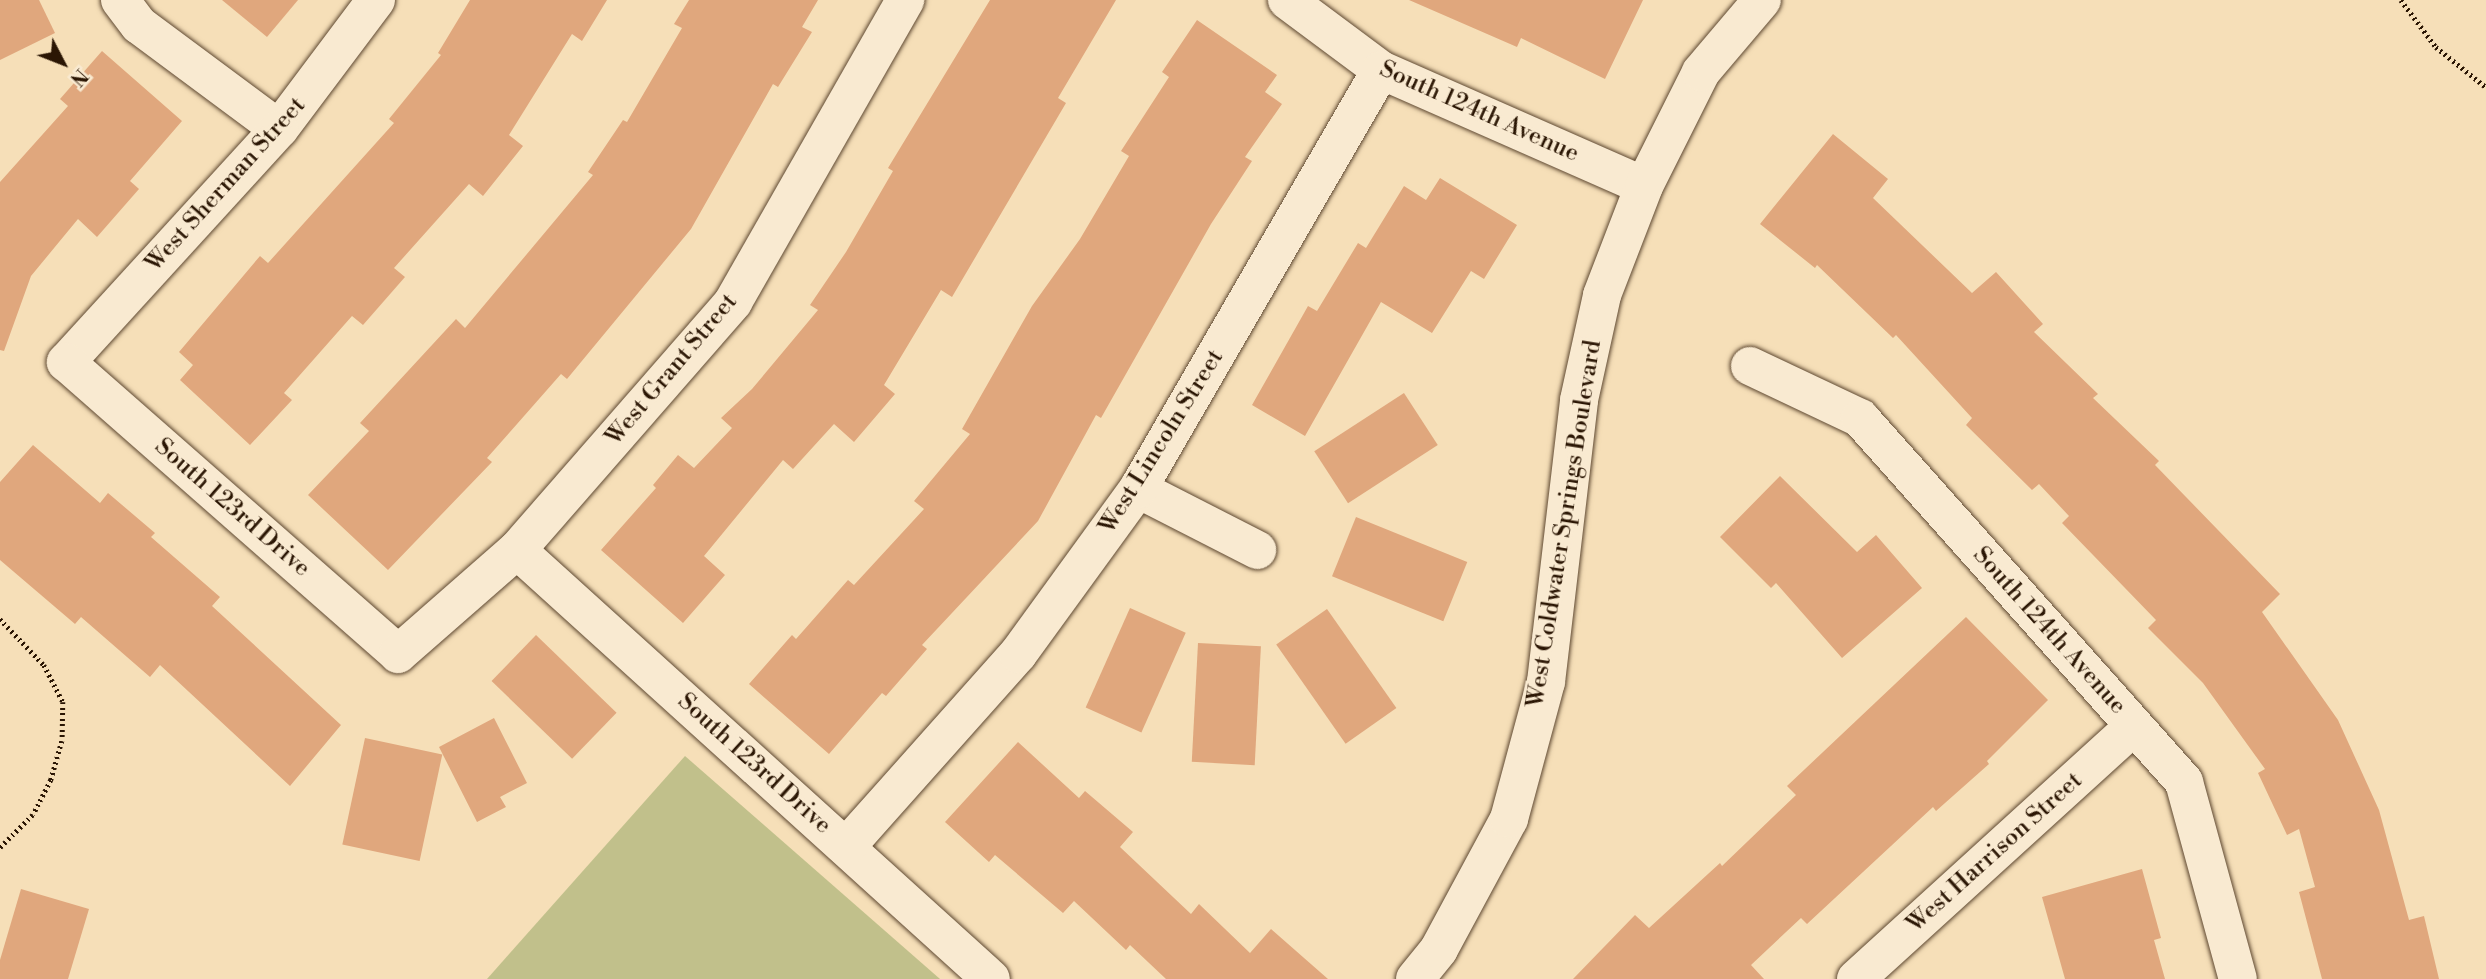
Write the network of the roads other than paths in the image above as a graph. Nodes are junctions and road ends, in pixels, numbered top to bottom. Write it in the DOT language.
graph roads {
  1 [pos="120,0"];
  2 [pos="376,0"];
  3 [pos="905,0"];
  4 [pos="1287,0"];
  5 [pos="1762,0"];
  6 [pos="1381,71"];
  7 [pos="279,129"];
  8 [pos="1644,186"];
  9 [pos="66,362"];
  10 [pos="1750,366"];
  11 [pos="1138,489"];
  12 [pos="517,550"];
  13 [pos="1257,550"];
  14 [pos="398,654"];
  15 [pos="2134,726"];
  16 [pos="846,847"];
  17 [pos="990,979"];
  18 [pos="1415,979"];
  19 [pos="1856,979"];
  20 [pos="2238,979"];
  1 -- 7 [label="street"];
  2 -- 7 [label="street, West Sherman Street"];
  3 -- 12 [label="street, West Grant Street"];
  4 -- 6 [label="street, South 124th Avenue"];
  5 -- 8 [label="street, West Coldwater Springs Boulevard"];
  6 -- 8 [label="street, South 124th Avenue"];
  6 -- 11 [label="street, West Lincoln Street"];
  7 -- 9 [label="street, West Sherman Street"];
  8 -- 18 [label="street, West Coldwater Springs Boulevard"];
  9 -- 14 [label="street, South 123rd Drive"];
  10 -- 15 [label="street, South 124th Avenue"];
  11 -- 13 [label="street"];
  11 -- 16 [label="street, West Lincoln Street"];
  12 -- 14 [label="street, West Grant Street"];
  12 -- 16 [label="street, South 123rd Drive"];
  15 -- 19 [label="street, West Harrison Street"];
  15 -- 20 [label="street, South 124th Avenue"];
  16 -- 17 [label="street, South 123rd Drive"];
}
